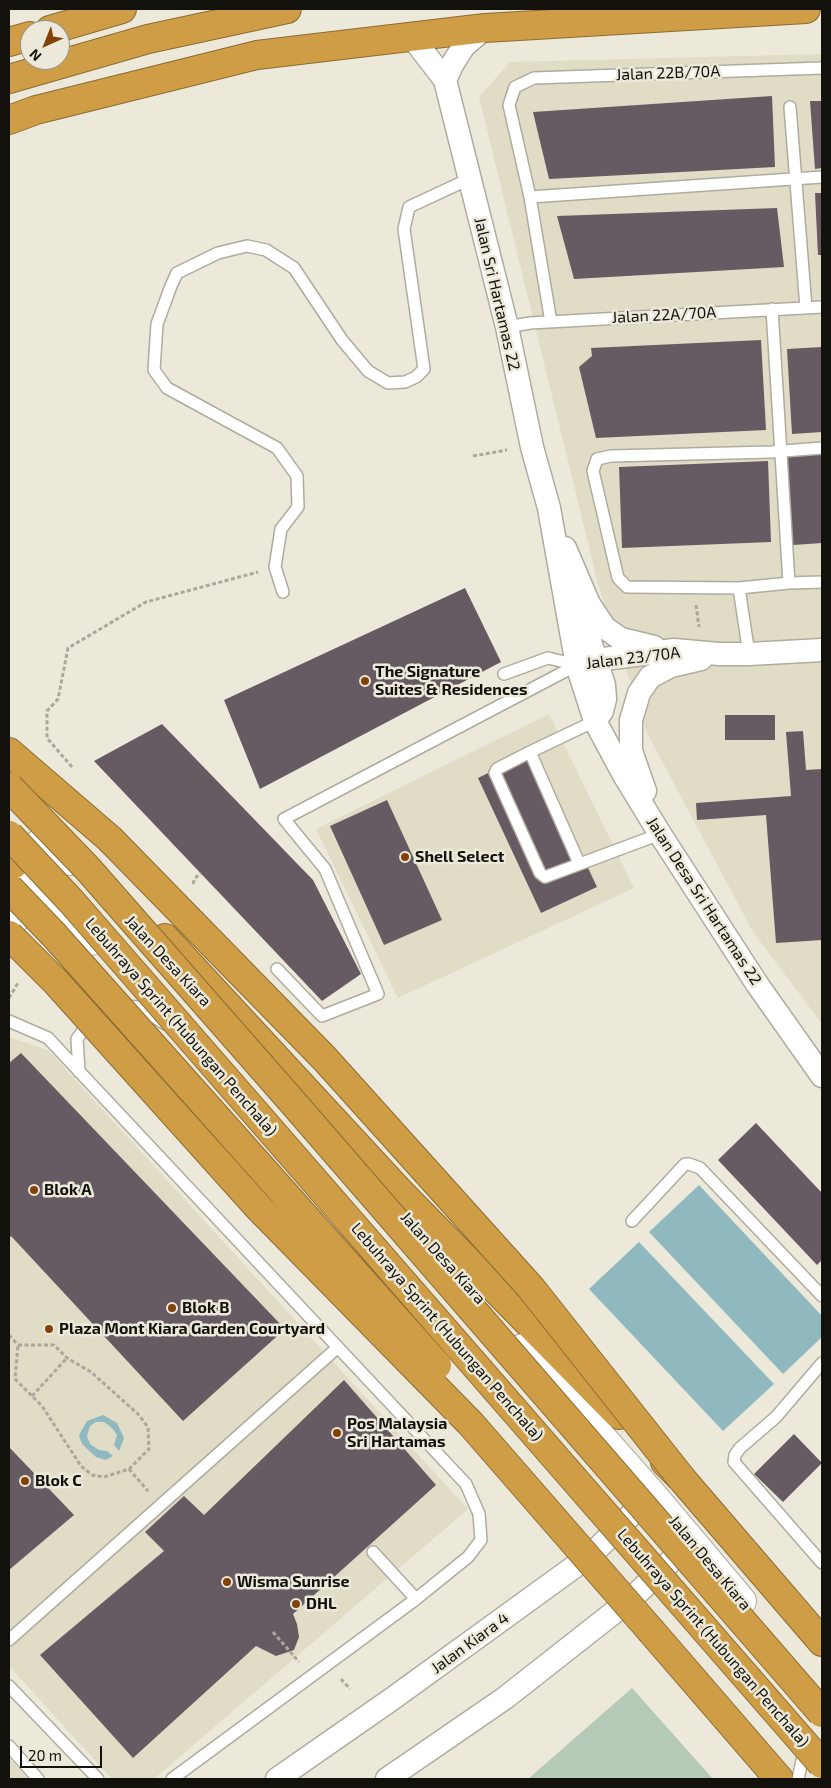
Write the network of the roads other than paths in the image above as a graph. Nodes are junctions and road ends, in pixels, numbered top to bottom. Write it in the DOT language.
graph roads {
  1 [pos="122,9"];
  2 [pos="287,9"];
  3 [pos="806,9"];
  4 [pos="70,24"];
  5 [pos="485,28"];
  6 [pos="412,37"];
  7 [pos="822,68"];
  8 [pos="9,79"];
  9 [pos="445,80"];
  10 [pos="790,107"];
  11 [pos="9,120"];
  12 [pos="822,177"];
  13 [pos="796,178"];
  14 [pos="469,179"];
  15 [pos="530,197"];
  16 [pos="822,307"];
  17 [pos="806,308"];
  18 [pos="772,309"];
  19 [pos="551,322"];
  20 [pos="506,327"];
  21 [pos="822,448"];
  22 [pos="780,451"];
  23 [pos="548,508"];
  24 [pos="822,582"];
  25 [pos="789,583"];
  26 [pos="739,588"];
  27 [pos="283,592"];
  28 [pos="674,650"];
  29 [pos="822,650"];
  30 [pos="718,654"];
  31 [pos="749,654"];
  32 [pos="587,662"];
  33 [pos="504,674"];
  34 [pos="595,721"];
  35 [pos="9,752"];
  36 [pos="530,752"];
  37 [pos="9,776"];
  38 [pos="9,787"];
  39 [pos="9,802"];
  40 [pos="660,834"];
  41 [pos="9,835"];
  42 [pos="46,838"];
  43 [pos="579,863"];
  44 [pos="74,866"];
  45 [pos="10,869"];
  46 [pos="43,893"];
  47 [pos="9,924"];
  48 [pos="9,935"];
  49 [pos="277,969"];
  50 [pos="9,1021"];
  51 [pos="191,1042"];
  52 [pos="79,1072"];
  53 [pos="822,1076"];
  54 [pos="632,1221"];
  55 [pos="822,1296"];
  56 [pos="337,1348"];
  57 [pos="822,1363"];
  58 [pos="472,1424"];
  59 [pos="682,1479"];
  60 [pos="652,1494"];
  61 [pos="627,1519"];
  62 [pos="692,1541"];
  63 [pos="373,1552"];
  64 [pos="822,1563"];
  65 [pos="666,1566"];
  66 [pos="416,1599"];
  67 [pos="9,1640"];
  68 [pos="822,1642"];
  69 [pos="9,1686"];
  70 [pos="822,1695"];
  71 [pos="818,1733"];
  72 [pos="9,1746"];
  73 [pos="822,1764"];
  74 [pos="38,1779"];
  75 [pos="98,1779"];
  76 [pos="172,1779"];
  77 [pos="277,1779"];
  78 [pos="386,1779"];
  79 [pos="779,1779"];
  80 [pos="798,1779"];
  1 -- 4 [label="highway"];
  2 -- 8 [label="highway"];
  3 -- 5 [label="highway"];
  5 -- 6 [label="highway"];
  5 -- 9 [label="street"];
  6 -- 9 [label="street, Jalan Sri Hartamas 22"];
  6 -- 11 [label="highway"];
  7 -- 15 [label="lane, Jalan 22B/70A"];
  9 -- 14 [label="street, Jalan Sri Hartamas 22"];
  10 -- 13 [label="lane"];
  12 -- 13 [label="lane"];
  13 -- 15 [label="lane"];
  13 -- 17 [label="lane"];
  14 -- 20 [label="street, Jalan Sri Hartamas 22"];
  14 -- 27 [label="lane"];
  15 -- 19 [label="lane"];
  16 -- 17 [label="lane, Jalan 22A/70A"];
  17 -- 18 [label="lane, Jalan 22A/70A"];
  18 -- 19 [label="lane, Jalan 22A/70A"];
  18 -- 22 [label="lane"];
  19 -- 20 [label="lane, Jalan 22A/70A"];
  20 -- 23 [label="street, Jalan Sri Hartamas 22"];
  21 -- 22 [label="lane"];
  22 -- 25 [label="lane"];
  22 -- 26 [label="lane"];
  23 -- 28 [label="street, Jalan Sri Hartamas 22"];
  23 -- 32 [label="street, Jalan Sri Hartamas 22"];
  24 -- 25 [label="lane"];
  25 -- 26 [label="lane"];
  26 -- 31 [label="lane"];
  28 -- 30 [label="street, Jalan 23/70A"];
  28 -- 32 [label="street, Jalan 23/70A"];
  29 -- 31 [label="street, Jalan 23/70A"];
  30 -- 31 [label="street, Jalan 23/70A"];
  30 -- 40 [label="street, Jalan 23/70A"];
  32 -- 33 [label="lane"];
  32 -- 34 [label="street, Jalan Desa Sri Hartamas 22"];
  32 -- 49 [label="lane"];
  34 -- 36 [label="lane"];
  34 -- 40 [label="street, Jalan Desa Sri Hartamas 22"];
  35 -- 59 [label="highway, bridge"];
  36 -- 43 [label="lane"];
  36 -- 43 [label="lane"];
  37 -- 59 [label="highway, bridge"];
  38 -- 71 [label="highway, bridge"];
  39 -- 42 [label="highway"];
  40 -- 43 [label="lane"];
  40 -- 53 [label="street, Jalan Desa Sri Hartamas 22"];
  41 -- 73 [label="highway, Lebuhraya Sprint (Hubungan Penchala), bridge"];
  42 -- 44 [label="main road, Jalan Desa Kiara"];
  42 -- 45 [label="main road"];
  44 -- 46 [label="main road"];
  44 -- 60 [label="main road, Jalan Desa Kiara"];
  45 -- 46 [label="main road"];
  45 -- 58 [label="highway, bridge"];
  46 -- 47 [label="main road"];
  46 -- 51 [label="main road"];
  48 -- 58 [label="highway, bridge"];
  50 -- 52 [label="lane"];
  51 -- 52 [label="lane"];
  51 -- 61 [label="main road"];
  52 -- 56 [label="lane"];
  54 -- 55 [label="lane"];
  56 -- 66 [label="lane"];
  56 -- 67 [label="lane"];
  57 -- 64 [label="lane"];
  58 -- 79 [label="highway, bridge"];
  59 -- 68 [label="highway"];
  60 -- 61 [label="street, Jalan Kiara 4"];
  60 -- 62 [label="main road, Jalan Desa Kiara"];
  61 -- 65 [label="main road"];
  61 -- 77 [label="street, Jalan Kiara 4"];
  62 -- 65 [label="street"];
  62 -- 70 [label="main road, Jalan Desa Kiara"];
  63 -- 66 [label="lane"];
  65 -- 71 [label="main road"];
  65 -- 78 [label="street"];
  66 -- 76 [label="lane"];
  69 -- 75 [label="lane"];
  71 -- 80 [label="lane"];
  72 -- 74 [label="lane"];
}
